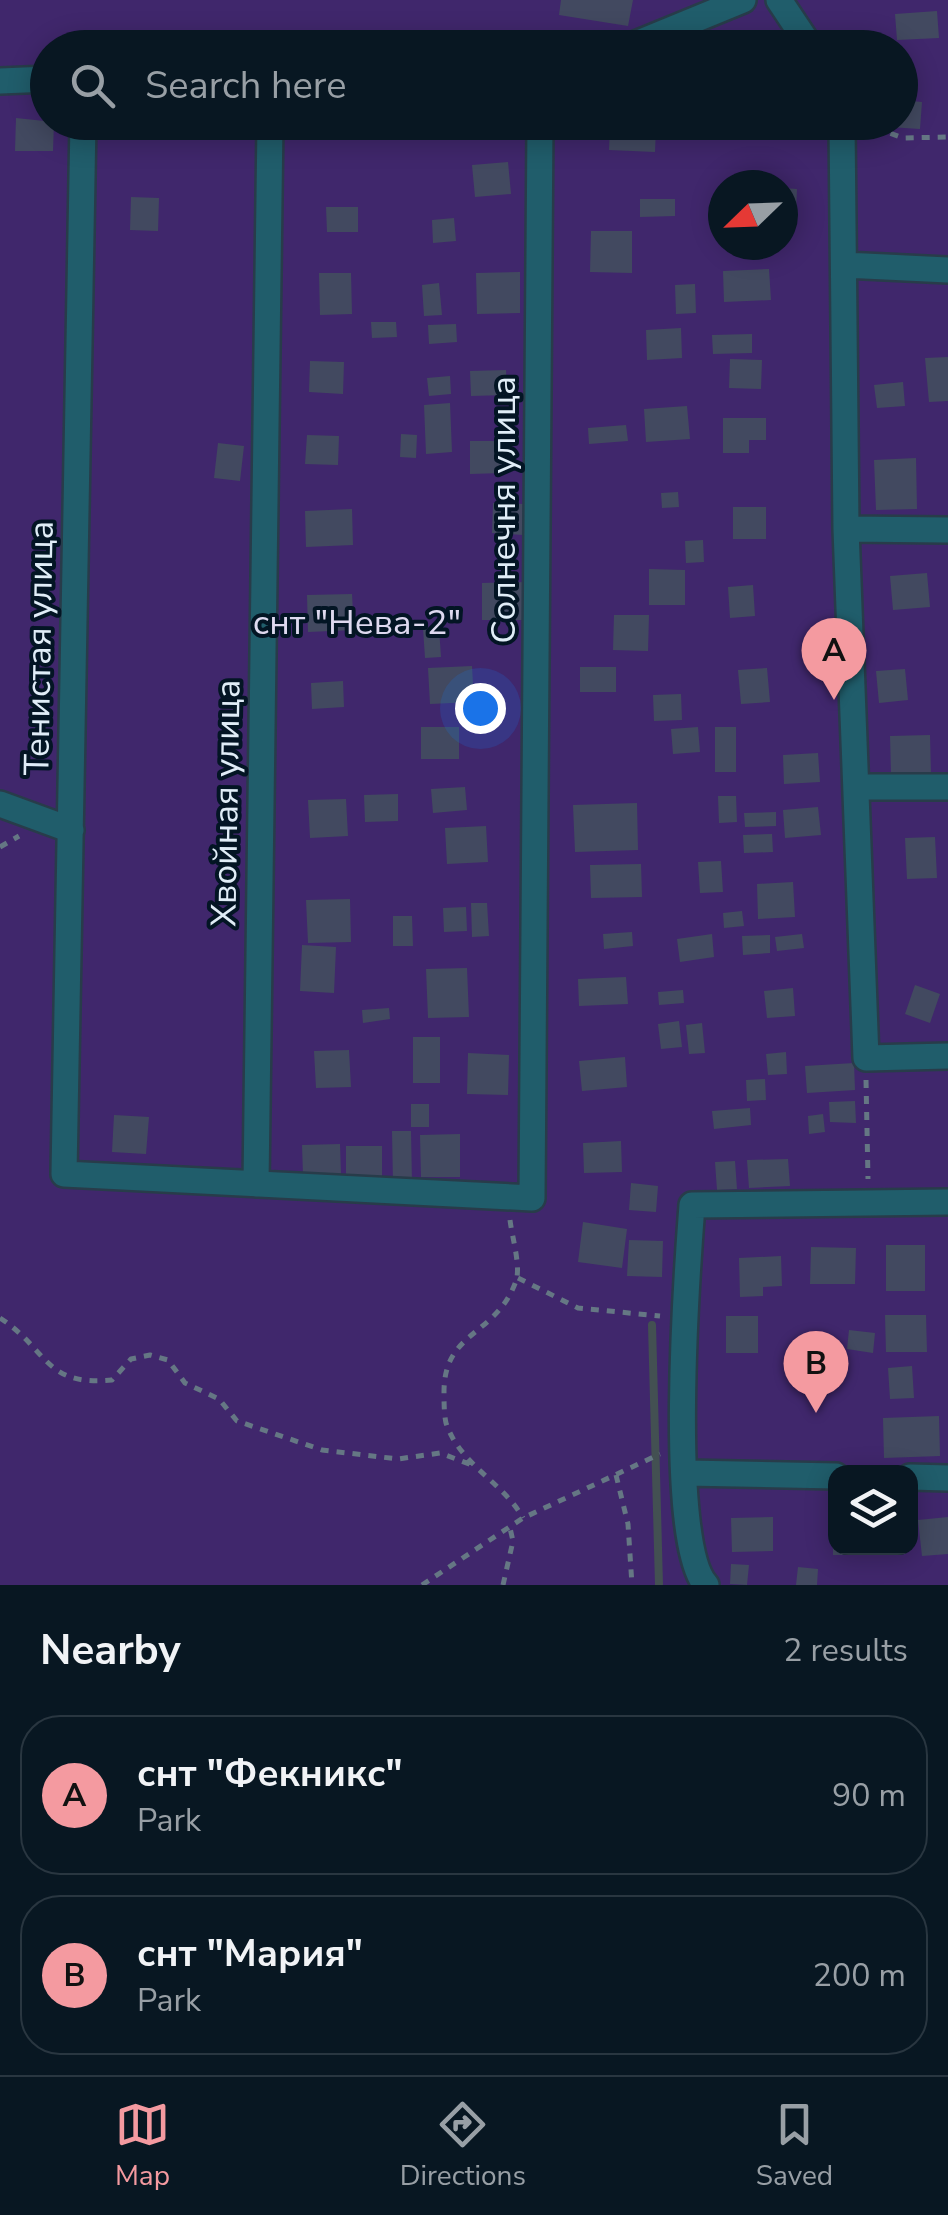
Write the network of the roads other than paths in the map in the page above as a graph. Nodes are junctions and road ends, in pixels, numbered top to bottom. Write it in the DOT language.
graph roads {
  1 [pos="742,0"];
  2 [pos="780,0"];
  3 [pos="670,30"];
  4 [pos="800,30"];
  5 [pos="30,80"];
  6 [pos="0,81"];
  7 [pos="84,140"];
  8 [pos="270,140"];
  9 [pos="540,140"];
  10 [pos="842,140"];
  11 [pos="844,264"];
  12 [pos="948,270"];
  13 [pos="846,529"];
  14 [pos="948,530"];
  15 [pos="856,787"];
  16 [pos="948,788"];
  17 [pos="0,804"];
  18 [pos="70,830"];
  19 [pos="948,1056"];
  20 [pos="256,1184"];
  21 [pos="948,1202"];
  22 [pos="686,1473"];
  23 [pos="828,1476"];
  24 [pos="918,1477"];
  25 [pos="948,1478"];
  26 [pos="706,1585"];
  1 -- 3 [label="street"];
  2 -- 4 [label="street"];
  5 -- 6 [label="street"];
  7 -- 18 [label="street, Тенистая улица"];
  8 -- 20 [label="street, Хвойная улица"];
  9 -- 20 [label="street, Солнечня улица"];
  10 -- 11 [label="street"];
  11 -- 12 [label="street"];
  11 -- 13 [label="street"];
  13 -- 14 [label="street"];
  13 -- 15 [label="street"];
  15 -- 16 [label="street"];
  15 -- 19 [label="street"];
  17 -- 18 [label="street"];
  18 -- 20 [label="street, Тенистая улица"];
  21 -- 22 [label="street"];
  22 -- 23 [label="street"];
  22 -- 26 [label="street"];
  24 -- 25 [label="street"];
}
